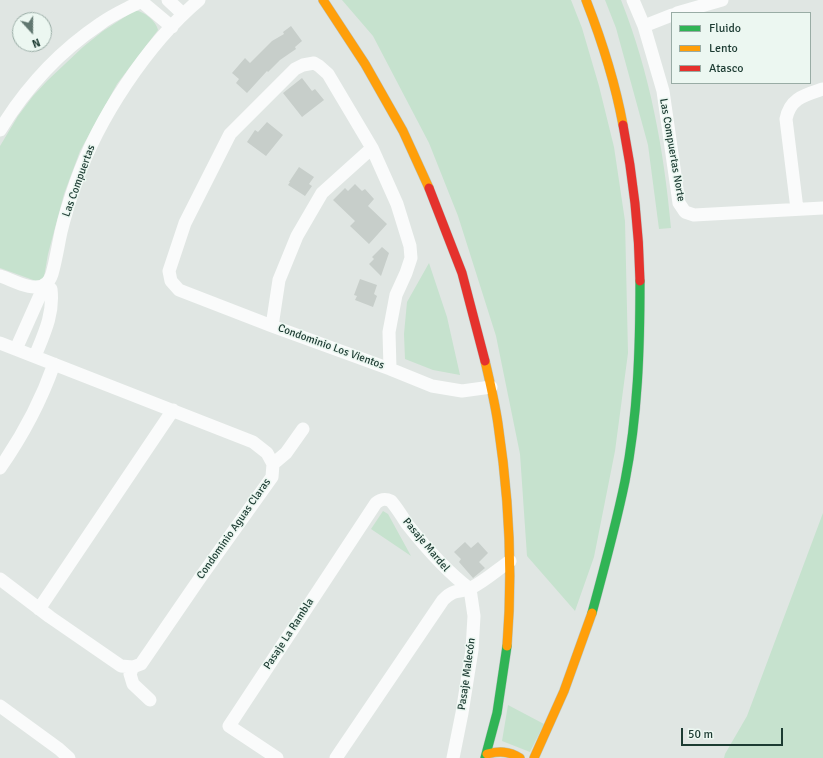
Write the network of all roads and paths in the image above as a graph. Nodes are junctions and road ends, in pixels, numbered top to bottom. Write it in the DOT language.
graph roads {
  1 [pos="142,0"];
  2 [pos="168,0"];
  3 [pos="198,0"];
  4 [pos="323,0"];
  5 [pos="586,0"];
  6 [pos="633,0"];
  7 [pos="722,0"];
  8 [pos="680,12"];
  9 [pos="183,14"];
  10 [pos="671,15"];
  11 [pos="644,26"];
  12 [pos="172,27"];
  13 [pos="823,89"];
  14 [pos="0,130"];
  15 [pos="372,148"];
  16 [pos="823,208"];
  17 [pos="797,209"];
  18 [pos="0,276"];
  19 [pos="45,284"];
  20 [pos="272,326"];
  21 [pos="0,343"];
  22 [pos="16,348"];
  23 [pos="35,356"];
  24 [pos="54,364"];
  25 [pos="390,369"];
  26 [pos="491,387"];
  27 [pos="173,410"];
  28 [pos="303,429"];
  29 [pos="274,464"];
  30 [pos="0,468"];
  31 [pos="385,499"];
  32 [pos="510,561"];
  33 [pos="0,579"];
  34 [pos="470,589"];
  35 [pos="39,609"];
  36 [pos="133,667"];
  37 [pos="150,700"];
  38 [pos="0,706"];
  39 [pos="486,756"];
  40 [pos="69,758"];
  41 [pos="277,758"];
  42 [pos="336,758"];
  43 [pos="454,758"];
  44 [pos="520,758"];
  45 [pos="534,758"];
  1 -- 12 [label="street"];
  1 -- 14 [label="street"];
  2 -- 9 [label="street"];
  3 -- 9 [label="street, Las Compuertas"];
  4 -- 26 [label="street"];
  5 -- 45 [label="street"];
  6 -- 11 [label="street, Las Compuertas Norte"];
  7 -- 8 [label="street"];
  9 -- 12 [label="street, Las Compuertas"];
  10 -- 11 [label="street"];
  11 -- 17 [label="street, Las Compuertas Norte"];
  12 -- 19 [label="street, Las Compuertas"];
  13 -- 17 [label="street"];
  15 -- 20 [label="street, Condominio Los Vientos"];
  15 -- 20 [label="street, Condominio Los Vientos"];
  15 -- 25 [label="street, Condominio Los Vientos"];
  16 -- 17 [label="street, Las Compuertas Norte"];
  18 -- 19 [label="street"];
  19 -- 22 [label="street"];
  19 -- 23 [label="street"];
  20 -- 25 [label="street, Condominio Los Vientos"];
  21 -- 22 [label="street, Condominio Aguas Claras"];
  22 -- 23 [label="street, Condominio Aguas Claras"];
  23 -- 24 [label="street, Condominio Aguas Claras"];
  24 -- 27 [label="street, Condominio Aguas Claras"];
  24 -- 30 [label="street"];
  25 -- 26 [label="street, Condominio Los Vientos"];
  26 -- 32 [label="street"];
  27 -- 29 [label="street, Condominio Aguas Claras"];
  27 -- 35 [label="street"];
  28 -- 29 [label="street"];
  29 -- 36 [label="street, Condominio Aguas Claras"];
  31 -- 34 [label="street, Pasaje Mardel"];
  31 -- 41 [label="street, Pasaje La Rambla"];
  32 -- 34 [label="street"];
  32 -- 39 [label="street"];
  33 -- 35 [label="street"];
  34 -- 42 [label="street"];
  34 -- 43 [label="street, Pasaje Malecón"];
  35 -- 36 [label="street"];
  36 -- 37 [label="street"];
  38 -- 40 [label="street"];
  39 -- 44 [label="street"];
}
